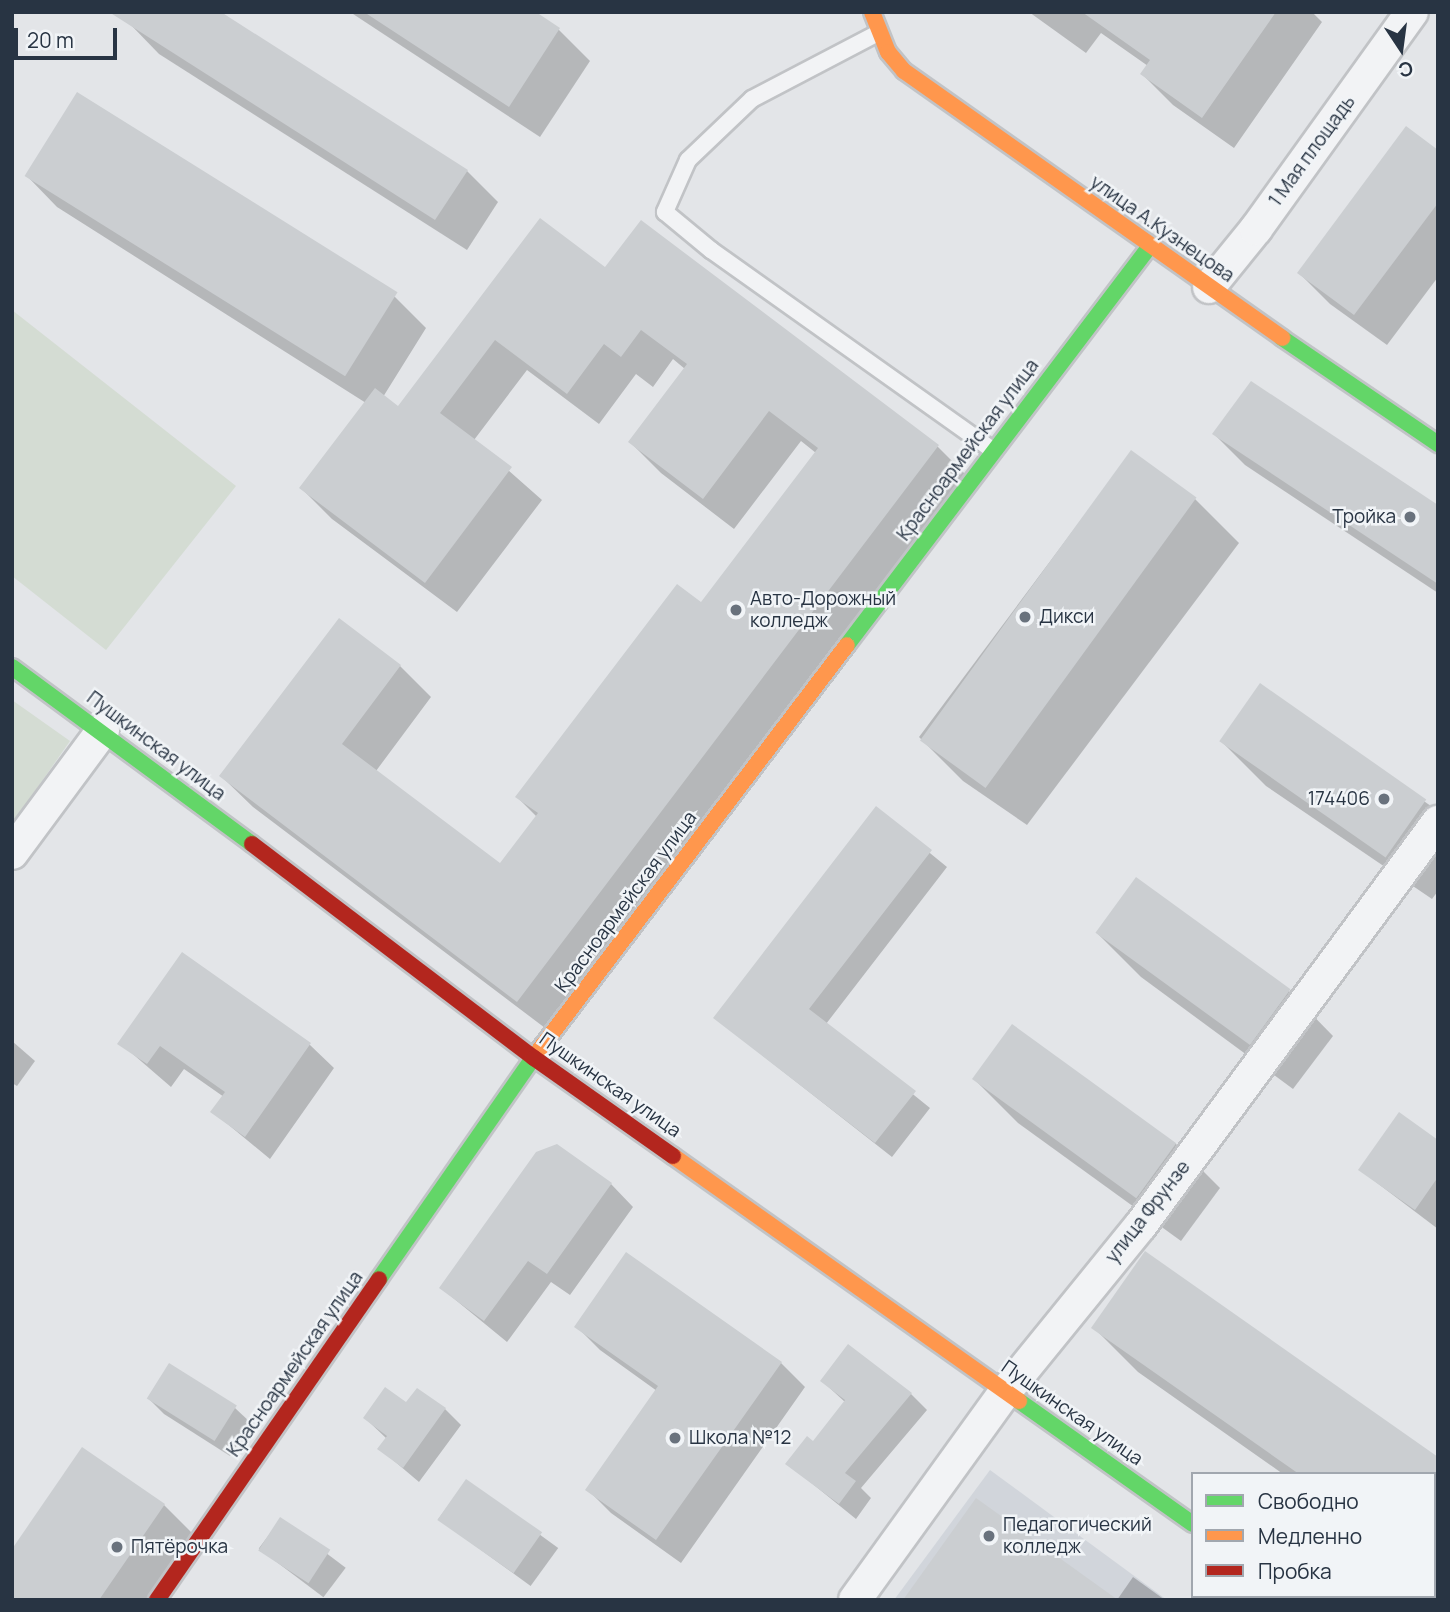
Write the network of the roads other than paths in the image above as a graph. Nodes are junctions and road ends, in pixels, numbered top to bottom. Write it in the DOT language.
graph roads {
  1 [pos="872,12"];
  2 [pos="1412,12"];
  3 [pos="878,33"];
  4 [pos="1150,246"];
  5 [pos="1209,287"];
  6 [pos="1438,444"];
  7 [pos="994,451"];
  8 [pos="12,667"];
  9 [pos="103,730"];
  10 [pos="1438,822"];
  11 [pos="12,853"];
  12 [pos="534,1058"];
  13 [pos="1006,1391"];
  14 [pos="1191,1523"];
  15 [pos="157,1600"];
  16 [pos="855,1600"];
  1 -- 3 [label="main road"];
  2 -- 5 [label="street, 1 Мая площадь"];
  3 -- 4 [label="main road, улица А.Кузнецова"];
  3 -- 7 [label="lane"];
  4 -- 5 [label="main road, улица А.Кузнецова"];
  4 -- 7 [label="main road, Красноармейская улица"];
  5 -- 6 [label="main road, улица А.Кузнецова"];
  7 -- 12 [label="main road, Красноармейская улица"];
  8 -- 9 [label="main road, Пушкинская улица"];
  9 -- 11 [label="street"];
  9 -- 12 [label="main road, Пушкинская улица"];
  10 -- 13 [label="street, улица Фрунзе"];
  12 -- 13 [label="main road, Пушкинская улица"];
  12 -- 15 [label="main road, Красноармейская улица"];
  13 -- 14 [label="main road, Пушкинская улица"];
  13 -- 16 [label="street, улица Фрунзе"];
}
